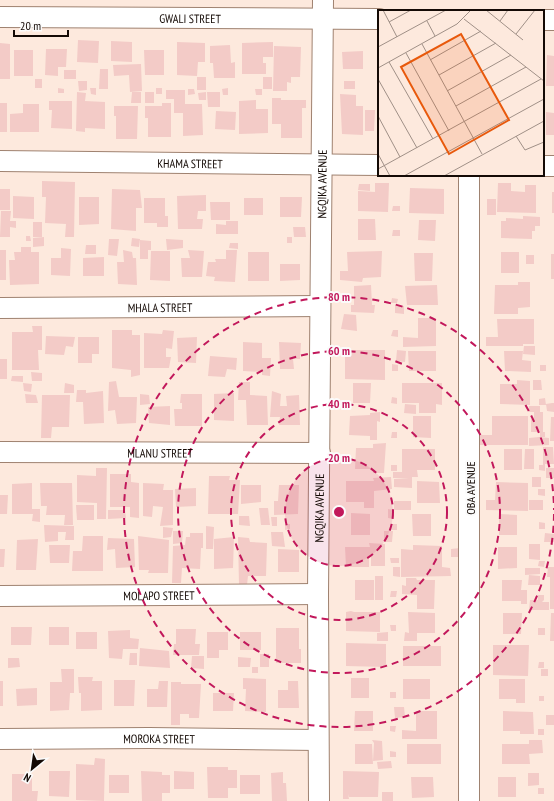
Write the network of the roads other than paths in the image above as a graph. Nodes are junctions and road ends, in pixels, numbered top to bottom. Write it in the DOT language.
graph roads {
  1 [pos="324,9"];
  2 [pos="0,17"];
  3 [pos="378,19"];
  4 [pos="0,161"];
  5 [pos="323,164"];
  6 [pos="378,164"];
  7 [pos="469,176"];
  8 [pos="320,306"];
  9 [pos="0,308"];
  10 [pos="0,452"];
  11 [pos="320,453"];
  12 [pos="318,594"];
  13 [pos="0,596"];
  14 [pos="0,739"];
  15 [pos="318,740"];
  16 [pos="319,801"];
  17 [pos="469,801"];
  1 -- 2 [label="street, GWALI STREET"];
  1 -- 3 [label="street, GWALI STREET"];
  1 -- 5 [label="street, NGQIKA AVENUE"];
  4 -- 5 [label="street, KHAMA STREET"];
  5 -- 6 [label="street, KHAMA STREET"];
  5 -- 8 [label="street, NGQIKA AVENUE"];
  7 -- 17 [label="street, OBA AVENUE"];
  8 -- 9 [label="street, MHALA STREET"];
  8 -- 11 [label="street, NGQIKA AVENUE"];
  10 -- 11 [label="street, MLANU STREET"];
  11 -- 12 [label="street, NGQIKA AVENUE"];
  12 -- 13 [label="street, MOLAPO STREET"];
  12 -- 15 [label="street, NGQIKA AVENUE"];
  14 -- 15 [label="street, MOROKA STREET"];
  15 -- 16 [label="street, NGQIKA AVENUE"];
}
